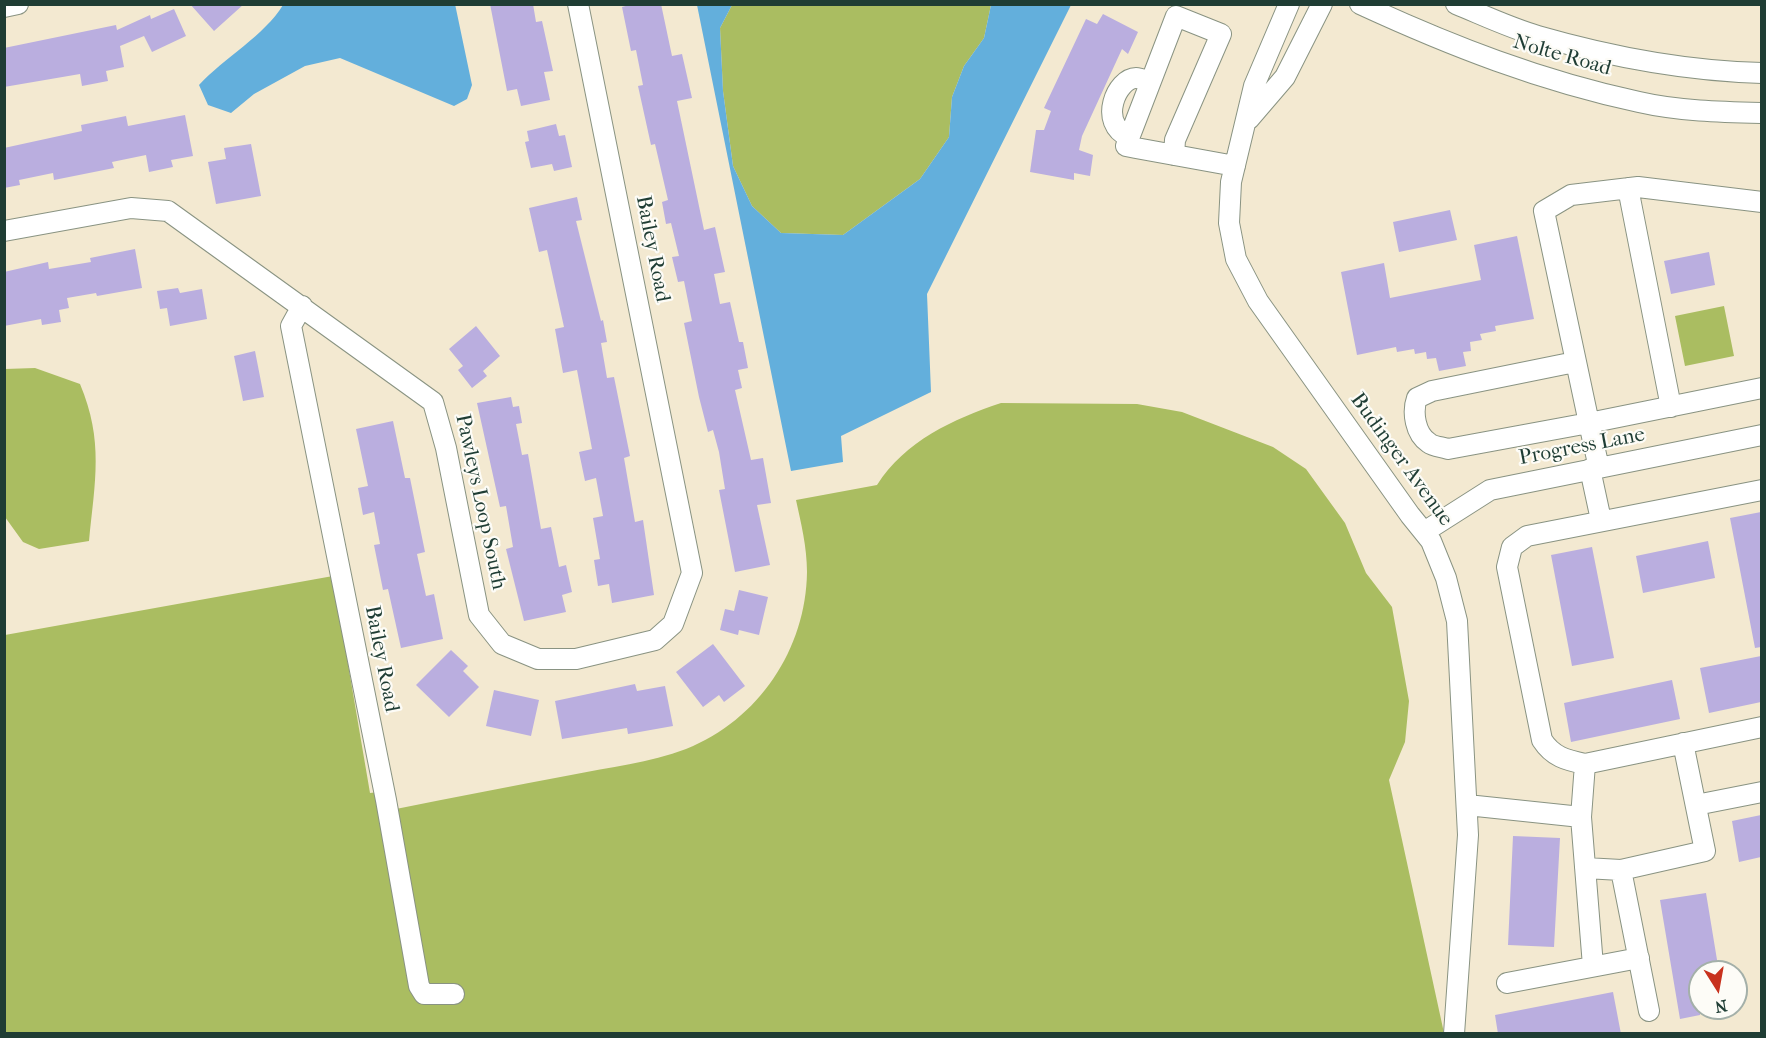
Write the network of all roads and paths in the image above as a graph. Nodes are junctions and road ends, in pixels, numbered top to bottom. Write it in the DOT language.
graph roads {
  1 [pos="18,4"];
  2 [pos="578,4"];
  3 [pos="1289,4"];
  4 [pos="1322,4"];
  5 [pos="1360,4"];
  6 [pos="1456,4"];
  7 [pos="4,7"];
  8 [pos="1761,73"];
  9 [pos="1150,82"];
  10 [pos="1761,113"];
  11 [pos="1247,121"];
  12 [pos="1129,137"];
  13 [pos="1174,155"];
  14 [pos="1235,166"];
  15 [pos="1628,188"];
  16 [pos="1761,202"];
  17 [pos="4,231"];
  18 [pos="302,306"];
  19 [pos="1575,362"];
  20 [pos="1761,388"];
  21 [pos="1671,407"];
  22 [pos="1589,423"];
  23 [pos="1761,435"];
  24 [pos="1595,469"];
  25 [pos="1761,490"];
  26 [pos="1601,520"];
  27 [pos="1424,532"];
  28 [pos="692,573"];
  29 [pos="1761,727"];
  30 [pos="1683,743"];
  31 [pos="1585,764"];
  32 [pos="1761,792"];
  33 [pos="1467,805"];
  34 [pos="1696,805"];
  35 [pos="1581,817"];
  36 [pos="1585,868"];
  37 [pos="1621,870"];
  38 [pos="1639,958"];
  39 [pos="1593,966"];
  40 [pos="1507,983"];
  41 [pos="454,994"];
  42 [pos="1649,1011"];
  43 [pos="1454,1034"];
  1 -- 7 [label="street"];
  2 -- 28 [label="street, Bailey Road"];
  3 -- 11 [label="street, Budinger Avenue"];
  4 -- 11 [label="street, Budinger Avenue"];
  5 -- 10 [label="street, Nolte Road"];
  6 -- 8 [label="street, Nolte Road"];
  9 -- 12 [label="street"];
  9 -- 12 [label="street"];
  9 -- 13 [label="street"];
  11 -- 14 [label="street, Budinger Avenue"];
  12 -- 13 [label="street"];
  13 -- 14 [label="street"];
  14 -- 27 [label="street, Budinger Avenue"];
  15 -- 16 [label="street"];
  15 -- 19 [label="street"];
  15 -- 21 [label="street"];
  17 -- 18 [label="street, Pawleys Loop South"];
  18 -- 28 [label="street, Pawleys Loop South"];
  18 -- 41 [label="street, Bailey Road"];
  19 -- 22 [label="street"];
  19 -- 22 [label="street"];
  20 -- 21 [label="street"];
  21 -- 22 [label="street"];
  22 -- 24 [label="street"];
  23 -- 24 [label="street, Progress Lane"];
  24 -- 26 [label="street"];
  24 -- 27 [label="street, Progress Lane"];
  25 -- 26 [label="street"];
  26 -- 31 [label="street"];
  27 -- 33 [label="street, Budinger Avenue"];
  29 -- 30 [label="street"];
  30 -- 31 [label="street"];
  30 -- 34 [label="street"];
  31 -- 35 [label="street"];
  32 -- 34 [label="street"];
  33 -- 35 [label="street"];
  33 -- 43 [label="street, Budinger Avenue"];
  34 -- 37 [label="street"];
  35 -- 36 [label="street"];
  36 -- 37 [label="street"];
  36 -- 39 [label="street"];
  37 -- 38 [label="street"];
  38 -- 39 [label="street"];
  38 -- 42 [label="street"];
  39 -- 40 [label="street"];
}
